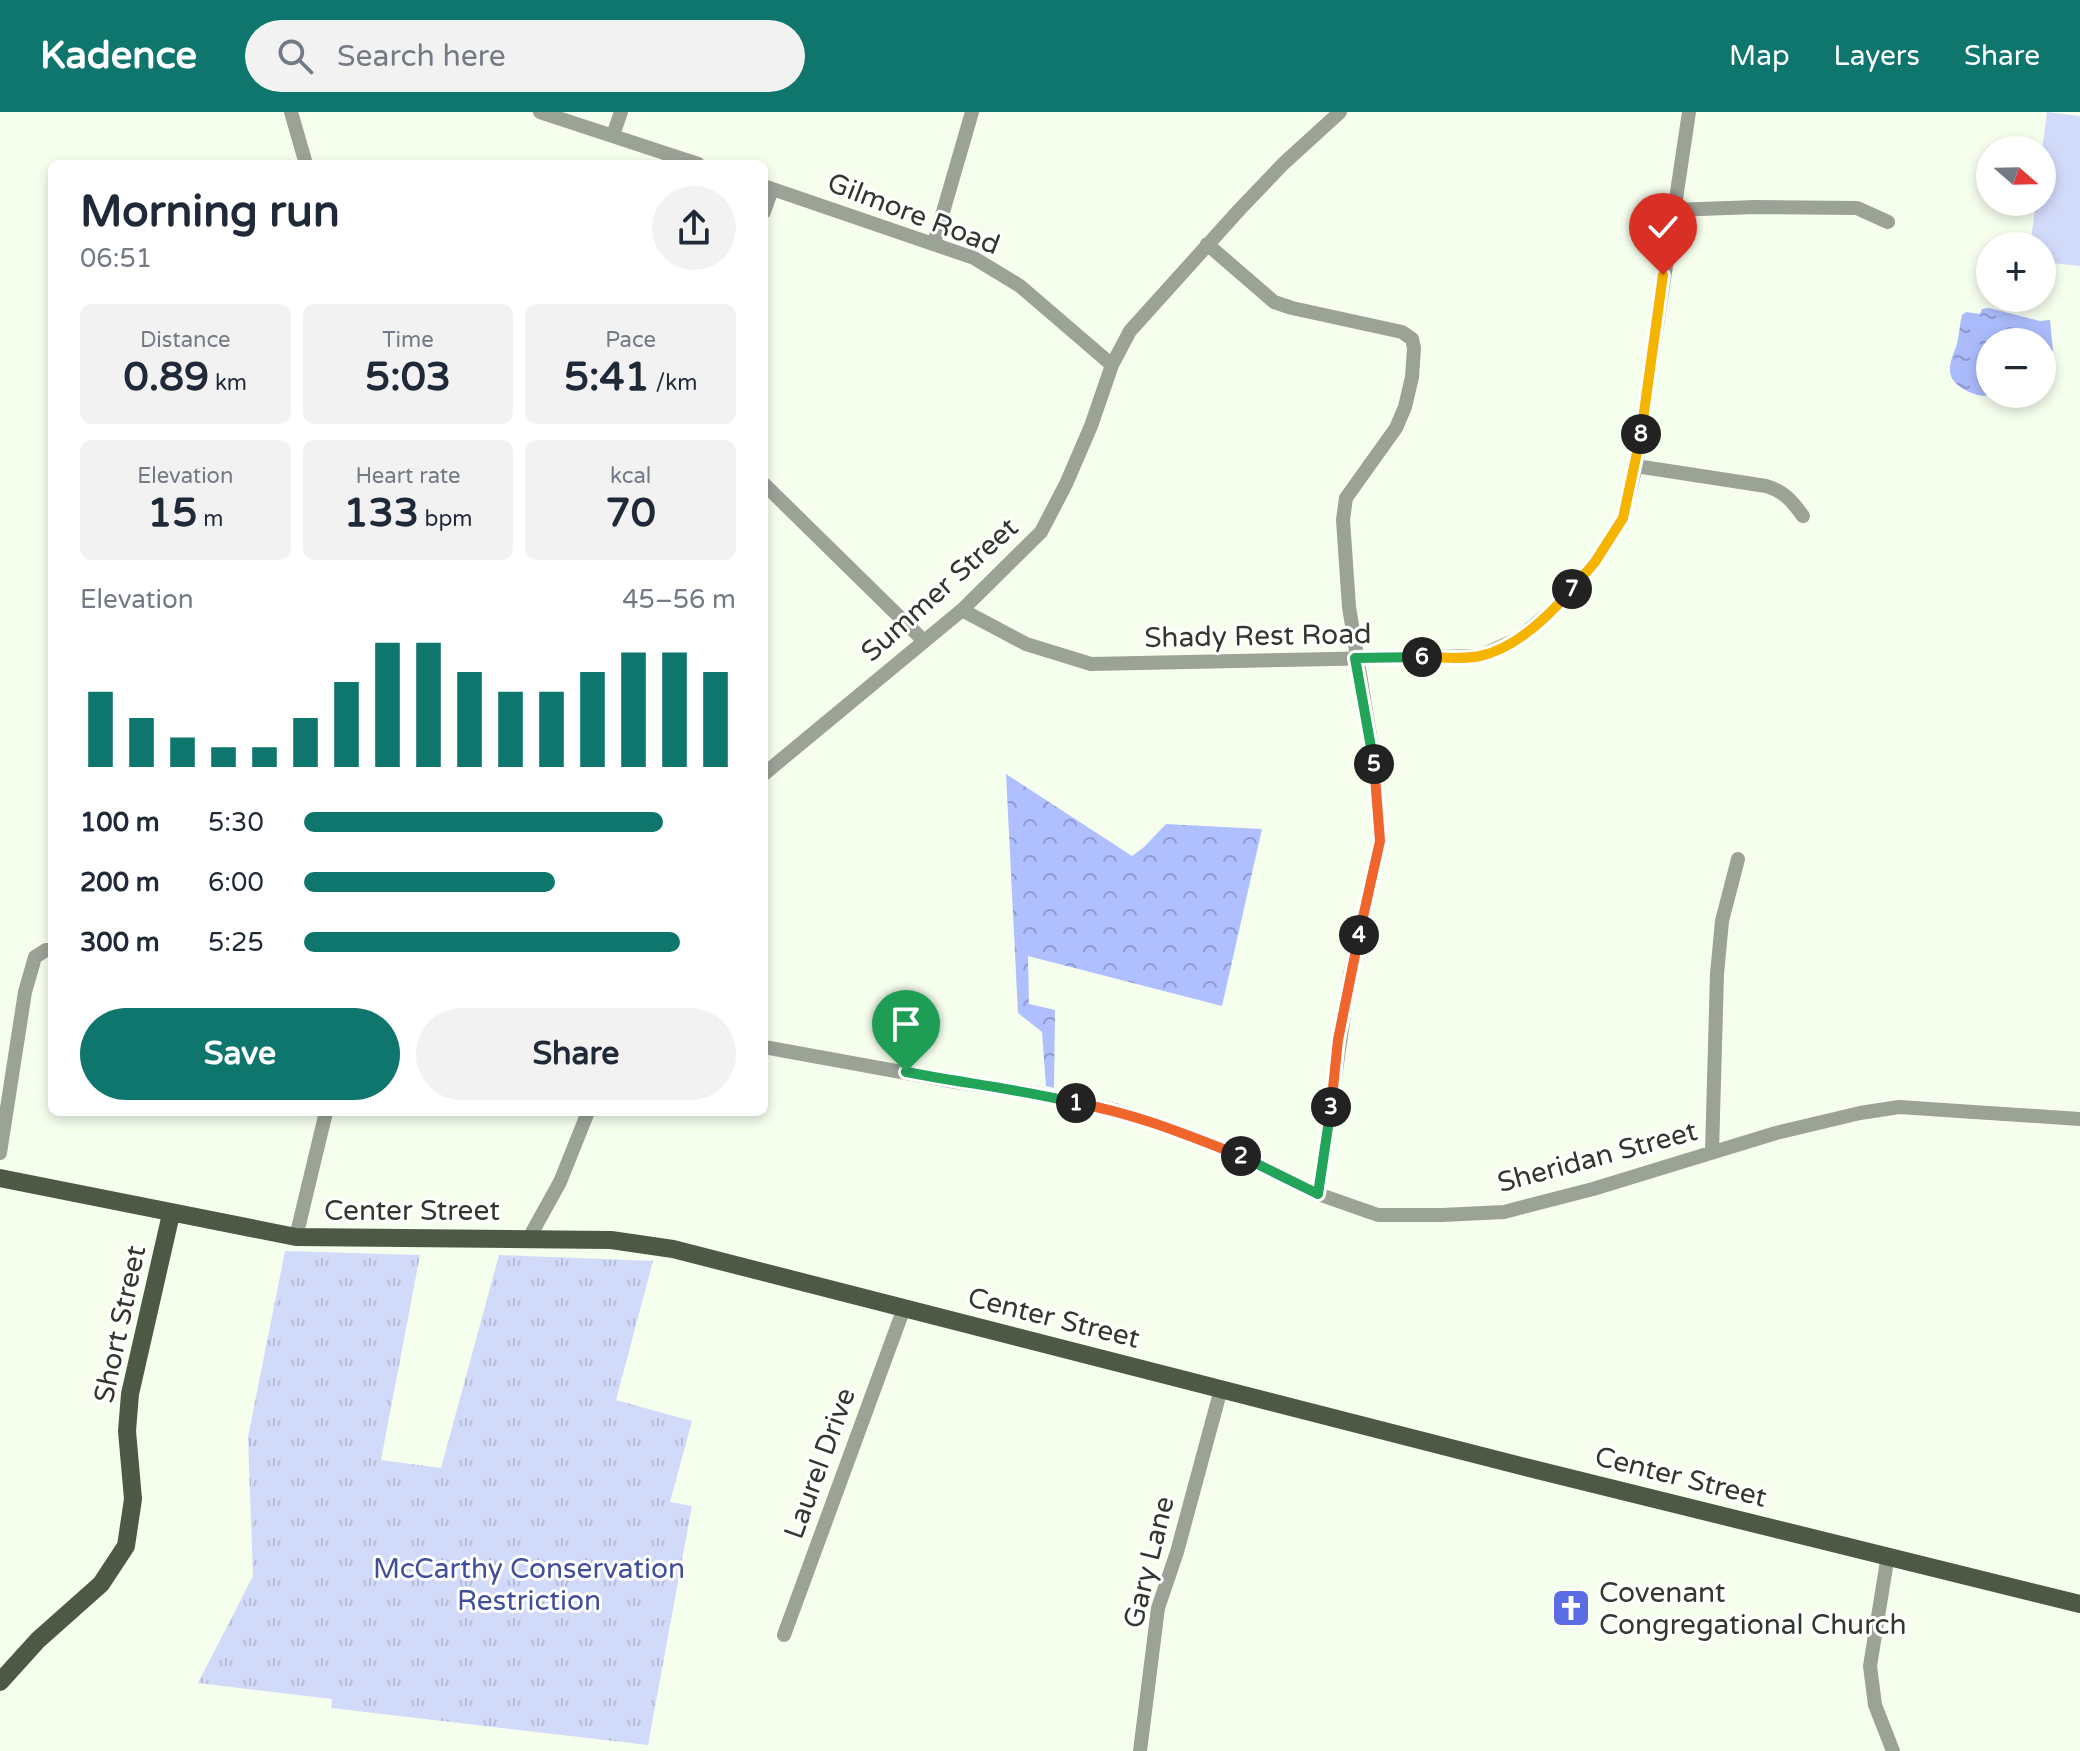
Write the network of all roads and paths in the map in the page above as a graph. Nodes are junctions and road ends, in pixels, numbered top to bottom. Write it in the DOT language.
graph roads {
  1 [pos="291,112"];
  2 [pos="540,112"];
  3 [pos="621,112"];
  4 [pos="972,112"];
  5 [pos="1339,112"];
  6 [pos="1689,112"];
  7 [pos="613,135"];
  8 [pos="305,160"];
  9 [pos="686,160"];
  10 [pos="768,188"];
  11 [pos="1672,210"];
  12 [pos="1888,222"];
  13 [pos="934,243"];
  14 [pos="1207,244"];
  15 [pos="1112,365"];
  16 [pos="1636,466"];
  17 [pos="768,488"];
  18 [pos="1803,516"];
  19 [pos="962,610"];
  20 [pos="924,641"];
  21 [pos="1355,658"];
  22 [pos="768,771"];
  23 [pos="1738,859"];
  24 [pos="48,950"];
  25 [pos="768,1048"];
  26 [pos="325,1116"];
  27 [pos="586,1116"];
  28 [pos="2080,1119"];
  29 [pos="1712,1152"];
  30 [pos="0,1153"];
  31 [pos="0,1178"];
  32 [pos="1318,1194"];
  33 [pos="171,1214"];
  34 [pos="296,1237"];
  35 [pos="529,1238"];
  36 [pos="904,1308"];
  37 [pos="1221,1389"];
  38 [pos="1888,1555"];
  39 [pos="2080,1604"];
  40 [pos="784,1635"];
  41 [pos="0,1682"];
  42 [pos="1140,1751"];
  43 [pos="1893,1751"];
  1 -- 8 [label="street"];
  2 -- 7 [label="street"];
  3 -- 7 [label="street"];
  4 -- 13 [label="street"];
  5 -- 14 [label="street, Summer Street"];
  6 -- 11 [label="street, Shady Rest Road"];
  7 -- 9 [label="street"];
  10 -- 13 [label="street, Gilmore Road"];
  11 -- 12 [label="street"];
  11 -- 16 [label="street, Shady Rest Road"];
  13 -- 15 [label="street, Gilmore Road"];
  14 -- 15 [label="street, Summer Street"];
  14 -- 21 [label="street"];
  15 -- 19 [label="street, Summer Street"];
  16 -- 18 [label="street"];
  16 -- 21 [label="street, Shady Rest Road"];
  17 -- 20 [label="street"];
  19 -- 20 [label="street, Summer Street"];
  19 -- 21 [label="street, Shady Rest Road"];
  20 -- 22 [label="street, Summer Street"];
  21 -- 32 [label="street"];
  23 -- 29 [label="street"];
  24 -- 30 [label="street"];
  25 -- 32 [label="street, Sheridan Street"];
  26 -- 34 [label="street"];
  27 -- 35 [label="street"];
  28 -- 29 [label="street, Sheridan Street"];
  29 -- 32 [label="street, Sheridan Street"];
  31 -- 33 [label="main road, Center Street"];
  33 -- 34 [label="main road, Center Street"];
  33 -- 41 [label="main road, Short Street"];
  34 -- 35 [label="main road, Center Street"];
  35 -- 36 [label="main road, Center Street"];
  36 -- 37 [label="main road, Center Street"];
  36 -- 40 [label="street, Laurel Drive"];
  37 -- 38 [label="main road, Center Street"];
  37 -- 42 [label="street, Gary Lane"];
  38 -- 39 [label="main road, Center Street"];
  38 -- 43 [label="street"];
}
